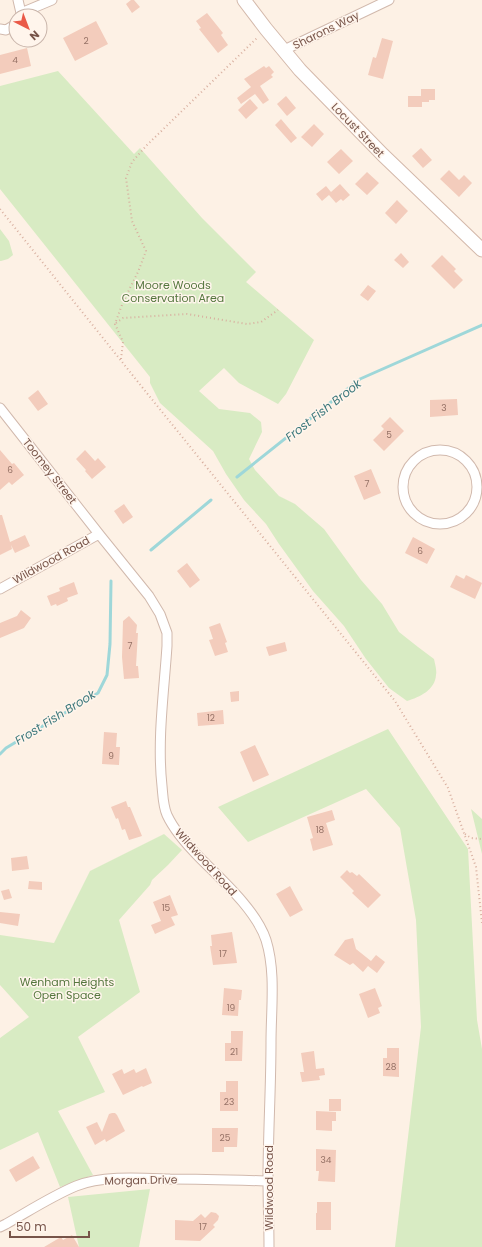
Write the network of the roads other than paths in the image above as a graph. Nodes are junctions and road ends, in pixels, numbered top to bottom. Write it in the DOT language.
graph roads {
  1 [pos="52,0"];
  2 [pos="244,0"];
  3 [pos="390,0"];
  4 [pos="35,8"];
  5 [pos="284,50"];
  6 [pos="482,250"];
  7 [pos="0,408"];
  8 [pos="480,489"];
  9 [pos="99,534"];
  10 [pos="0,589"];
  11 [pos="268,1181"];
  12 [pos="0,1227"];
  13 [pos="269,1247"];
  1 -- 4 [label="street"];
  2 -- 5 [label="main road, Locust Street"];
  3 -- 5 [label="street, Sharons Way"];
  5 -- 6 [label="main road, Locust Street"];
  7 -- 9 [label="street, Toomey Street"];
  8 -- 8 [label="street"];
  9 -- 10 [label="street, Wildwood Road"];
  9 -- 11 [label="street, Wildwood Road"];
  11 -- 12 [label="street, Morgan Drive"];
  11 -- 13 [label="street, Wildwood Road"];
}
